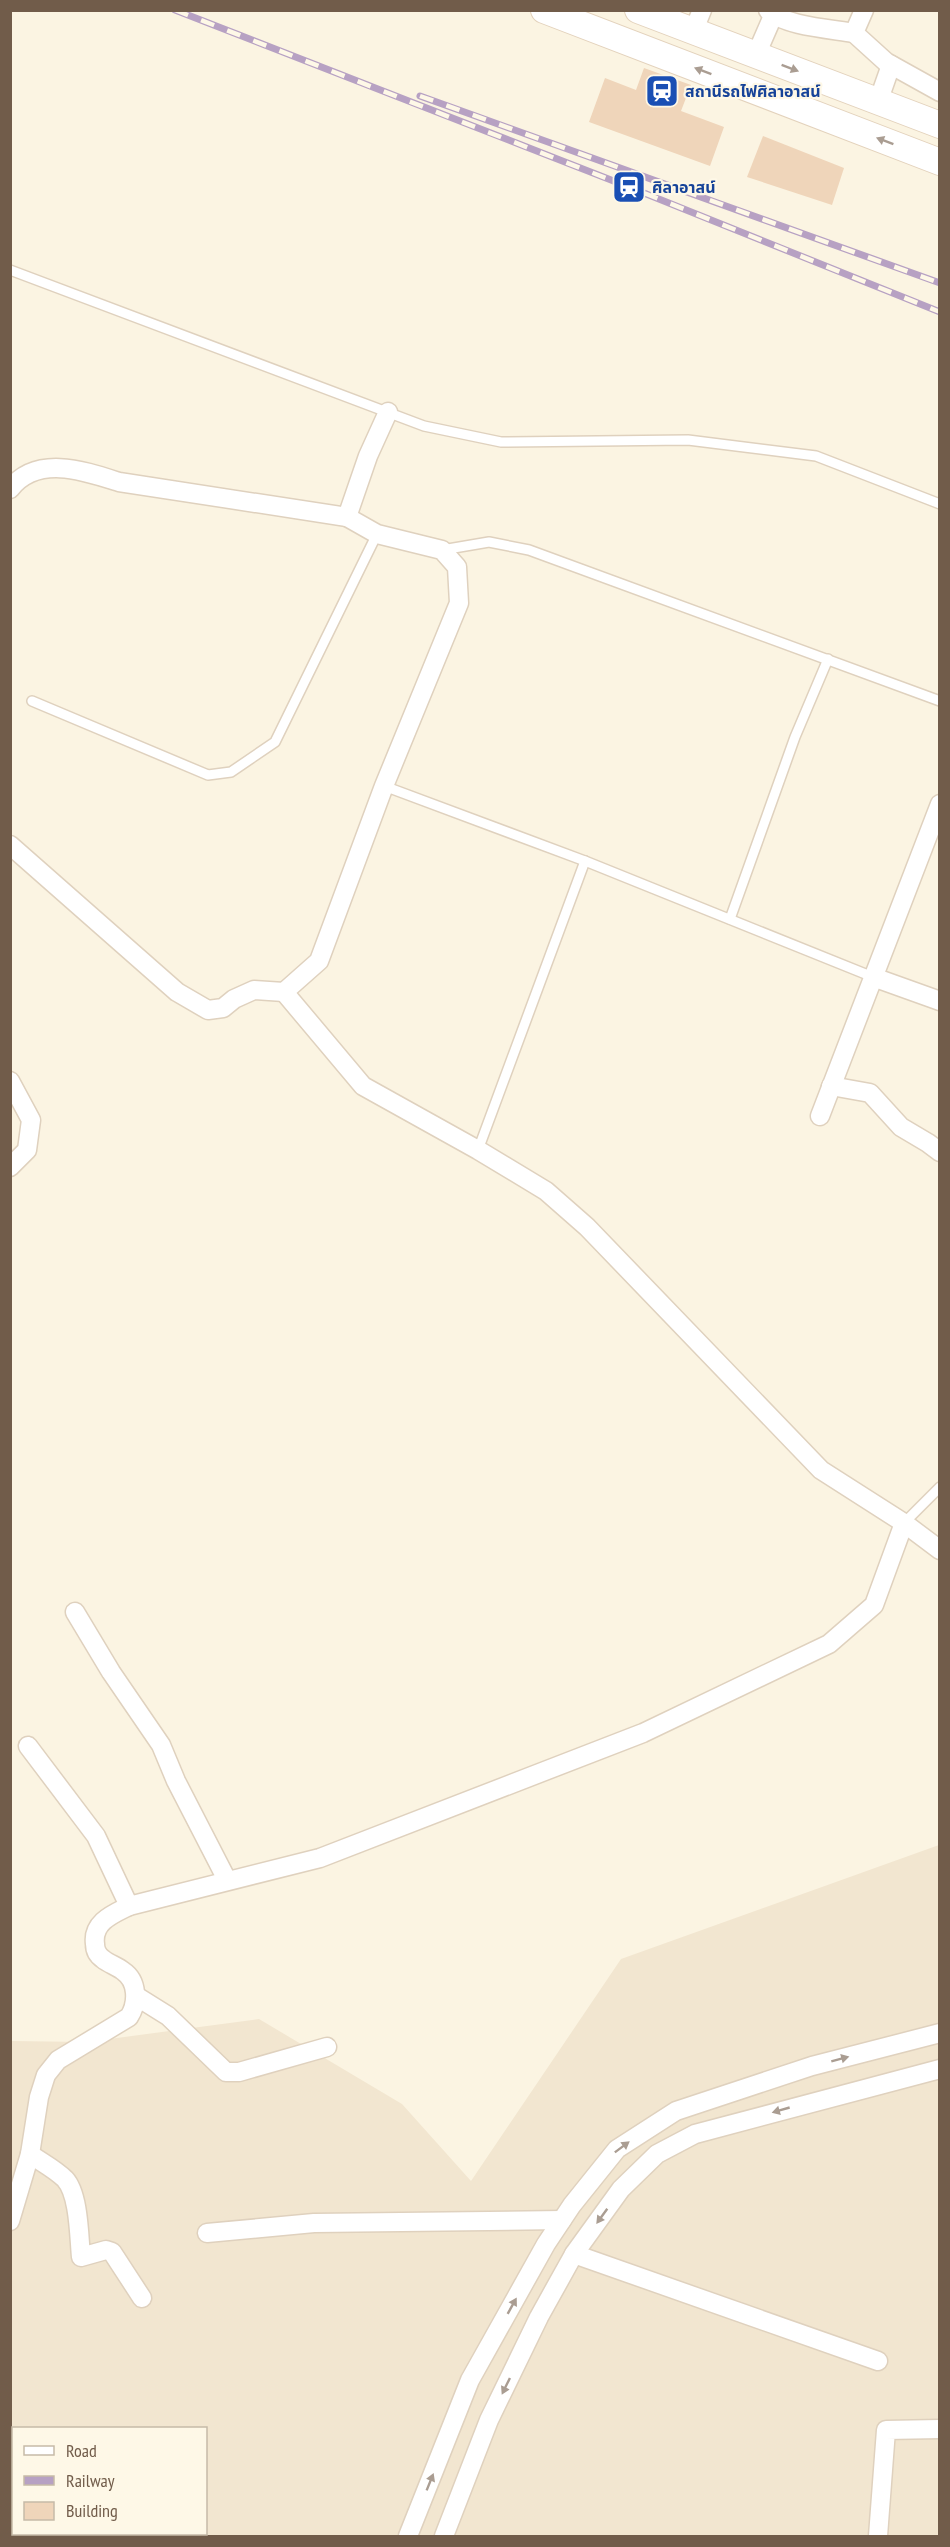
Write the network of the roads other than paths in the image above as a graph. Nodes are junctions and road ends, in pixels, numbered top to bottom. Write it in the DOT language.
graph roads {
  1 [pos="544,10"];
  2 [pos="638,10"];
  3 [pos="864,10"];
  4 [pos="771,13"];
  5 [pos="698,21"];
  6 [pos="854,33"];
  7 [pos="756,55"];
  8 [pos="891,65"];
  9 [pos="939,92"];
  10 [pos="878,102"];
  11 [pos="939,125"];
  12 [pos="939,162"];
  13 [pos="10,270"];
  14 [pos="388,412"];
  15 [pos="10,489"];
  16 [pos="939,504"];
  17 [pos="346,517"];
  18 [pos="377,534"];
  19 [pos="442,550"];
  20 [pos="828,659"];
  21 [pos="32,701"];
  22 [pos="939,701"];
  23 [pos="384,786"];
  24 [pos="939,804"];
  25 [pos="10,845"];
  26 [pos="585,861"];
  27 [pos="730,918"];
  28 [pos="873,977"];
  29 [pos="284,992"];
  30 [pos="939,1001"];
  31 [pos="10,1081"];
  32 [pos="831,1086"];
  33 [pos="820,1116"];
  34 [pos="478,1150"];
  35 [pos="939,1152"];
  36 [pos="10,1167"];
  37 [pos="939,1487"];
  38 [pos="904,1523"];
  39 [pos="939,1550"];
  40 [pos="75,1612"];
  41 [pos="28,1746"];
  42 [pos="227,1880"];
  43 [pos="129,1906"];
  44 [pos="136,1996"];
  45 [pos="939,2033"];
  46 [pos="327,2047"];
  47 [pos="812,2067"];
  48 [pos="939,2069"];
  49 [pos="820,2099"];
  50 [pos="30,2154"];
  51 [pos="562,2220"];
  52 [pos="10,2221"];
  53 [pos="207,2233"];
  54 [pos="574,2254"];
  55 [pos="142,2298"];
  56 [pos="878,2361"];
  57 [pos="939,2429"];
  58 [pos="408,2536"];
  59 [pos="444,2536"];
  60 [pos="878,2536"];
  12 -- 1 [label="main road, one-way"];
  2 -- 5 [label="main road"];
  3 -- 6 [label="street"];
  4 -- 6 [label="street"];
  4 -- 7 [label="street"];
  5 -- 7 [label="main road"];
  6 -- 8 [label="street"];
  7 -- 10 [label="main road, one-way"];
  8 -- 9 [label="street"];
  8 -- 10 [label="street"];
  10 -- 11 [label="main road"];
  13 -- 14 [label="lane"];
  14 -- 16 [label="lane"];
  14 -- 17 [label="street"];
  15 -- 17 [label="street"];
  17 -- 18 [label="street"];
  18 -- 19 [label="street"];
  18 -- 21 [label="lane"];
  19 -- 20 [label="lane"];
  19 -- 23 [label="street"];
  20 -- 22 [label="lane"];
  20 -- 27 [label="lane"];
  23 -- 26 [label="lane"];
  23 -- 29 [label="street"];
  24 -- 28 [label="street"];
  25 -- 29 [label="street"];
  26 -- 27 [label="lane"];
  26 -- 34 [label="lane"];
  27 -- 28 [label="lane"];
  28 -- 30 [label="street"];
  28 -- 32 [label="street"];
  29 -- 34 [label="street"];
  31 -- 36 [label="street"];
  32 -- 33 [label="street"];
  32 -- 35 [label="street"];
  34 -- 38 [label="street"];
  37 -- 38 [label="lane"];
  38 -- 39 [label="street"];
  38 -- 42 [label="street"];
  40 -- 42 [label="street"];
  41 -- 43 [label="street"];
  42 -- 43 [label="street"];
  43 -- 44 [label="street"];
  44 -- 46 [label="street"];
  44 -- 50 [label="street"];
  47 -- 45 [label="street, one-way"];
  47 -- 49 [label="street"];
  51 -- 47 [label="street, one-way"];
  48 -- 49 [label="street"];
  49 -- 54 [label="street, one-way"];
  50 -- 52 [label="street"];
  50 -- 55 [label="street"];
  51 -- 53 [label="street"];
  58 -- 51 [label="street, one-way"];
  54 -- 56 [label="street"];
  54 -- 59 [label="street, one-way"];
  57 -- 60 [label="street"];
}
